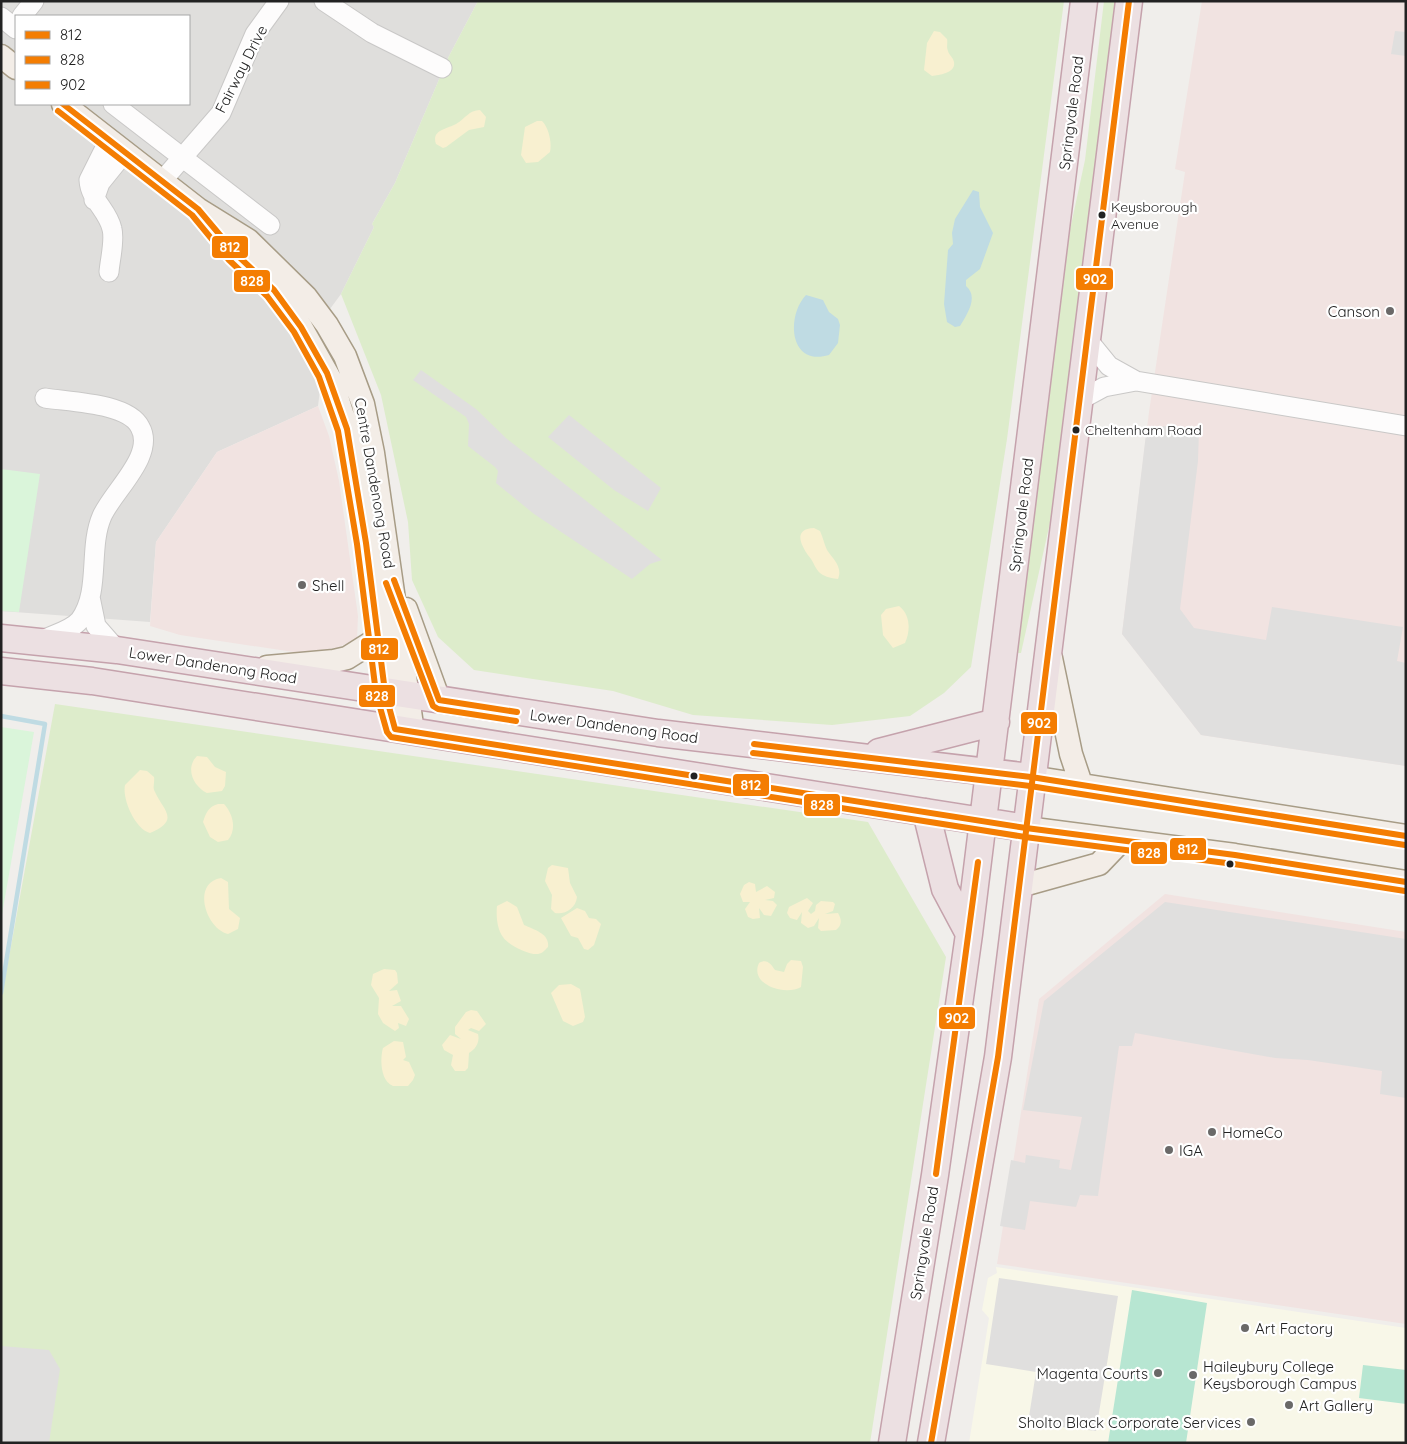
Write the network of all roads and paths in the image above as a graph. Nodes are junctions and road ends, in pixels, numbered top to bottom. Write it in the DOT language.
graph roads {
  1 [pos="34,1"];
  2 [pos="279,1"];
  3 [pos="324,1"];
  4 [pos="1084,1"];
  5 [pos="1129,1"];
  6 [pos="21,15"];
  7 [pos="1,56"];
  8 [pos="15,67"];
  9 [pos="442,68"];
  10 [pos="64,105"];
  11 [pos="114,105"];
  12 [pos="117,146"];
  13 [pos="182,158"];
  14 [pos="162,181"];
  15 [pos="198,209"];
  16 [pos="270,225"];
  17 [pos="109,272"];
  18 [pos="1087,339"];
  19 [pos="1136,381"];
  20 [pos="45,398"];
  21 [pos="1080,400"];
  22 [pos="1406,426"];
  23 [pos="390,570"];
  24 [pos="89,596"];
  25 [pos="1,638"];
  26 [pos="376,640"];
  27 [pos="40,641"];
  28 [pos="1049,648"];
  29 [pos="117,650"];
  30 [pos="243,669"];
  31 [pos="1,671"];
  32 [pos="396,694"];
  33 [pos="439,700"];
  34 [pos="996,722"];
  35 [pos="404,730"];
  36 [pos="864,756"];
  37 [pos="990,772"];
  38 [pos="1031,777"];
  39 [pos="1081,784"];
  40 [pos="926,812"];
  41 [pos="983,821"];
  42 [pos="1026,828"];
  43 [pos="1406,836"];
  44 [pos="1121,841"];
  45 [pos="1406,882"];
  46 [pos="1020,886"];
  47 [pos="969,934"];
  48 [pos="892,1443"];
  49 [pos="931,1443"];
  1 -- 6 [label="street"];
  2 -- 13 [label="street, Fairway Drive"];
  3 -- 9 [label="street"];
  4 -- 34 [label="highway, Springvale Road"];
  5 -- 18 [label="highway"];
  7 -- 8 [label="main road"];
  10 -- 12 [label="main road, Centre Dandenong Road"];
  11 -- 13 [label="street"];
  12 -- 14 [label="main road, Centre Dandenong Road"];
  12 -- 17 [label="street"];
  13 -- 14 [label="street, Fairway Drive"];
  13 -- 16 [label="street"];
  14 -- 15 [label="main road, Centre Dandenong Road"];
  15 -- 23 [label="main road, Centre Dandenong Road"];
  15 -- 26 [label="main road, Centre Dandenong Road"];
  18 -- 19 [label="street"];
  18 -- 21 [label="highway"];
  19 -- 21 [label="street"];
  19 -- 22 [label="street"];
  20 -- 24 [label="street"];
  21 -- 28 [label="highway"];
  23 -- 32 [label="main road, Centre Dandenong Road"];
  23 -- 33 [label="main road"];
  24 -- 27 [label="street"];
  24 -- 29 [label="street"];
  25 -- 27 [label="highway, Lower Dandenong Road"];
  26 -- 30 [label="main road"];
  26 -- 32 [label="main road, Centre Dandenong Road"];
  27 -- 29 [label="highway, Lower Dandenong Road"];
  28 -- 38 [label="highway"];
  28 -- 39 [label="main road"];
  29 -- 30 [label="highway, Lower Dandenong Road"];
  30 -- 32 [label="highway, Lower Dandenong Road"];
  31 -- 35 [label="highway"];
  32 -- 33 [label="highway, Lower Dandenong Road"];
  32 -- 35 [label="main road, Centre Dandenong Road"];
  33 -- 36 [label="highway, Lower Dandenong Road"];
  34 -- 36 [label="highway"];
  34 -- 37 [label="highway, Springvale Road"];
  35 -- 40 [label="highway"];
  36 -- 37 [label="highway, Lower Dandenong Road"];
  37 -- 38 [label="highway"];
  37 -- 41 [label="highway, Springvale Road"];
  38 -- 39 [label="main road"];
  38 -- 42 [label="highway"];
  39 -- 43 [label="main road"];
  40 -- 41 [label="highway"];
  40 -- 47 [label="highway"];
  41 -- 42 [label="highway"];
  41 -- 47 [label="highway, Springvale Road"];
  42 -- 44 [label="main road"];
  42 -- 46 [label="highway"];
  44 -- 45 [label="main road"];
  44 -- 46 [label="main road"];
  46 -- 49 [label="highway"];
  47 -- 48 [label="highway, Springvale Road"];
}
